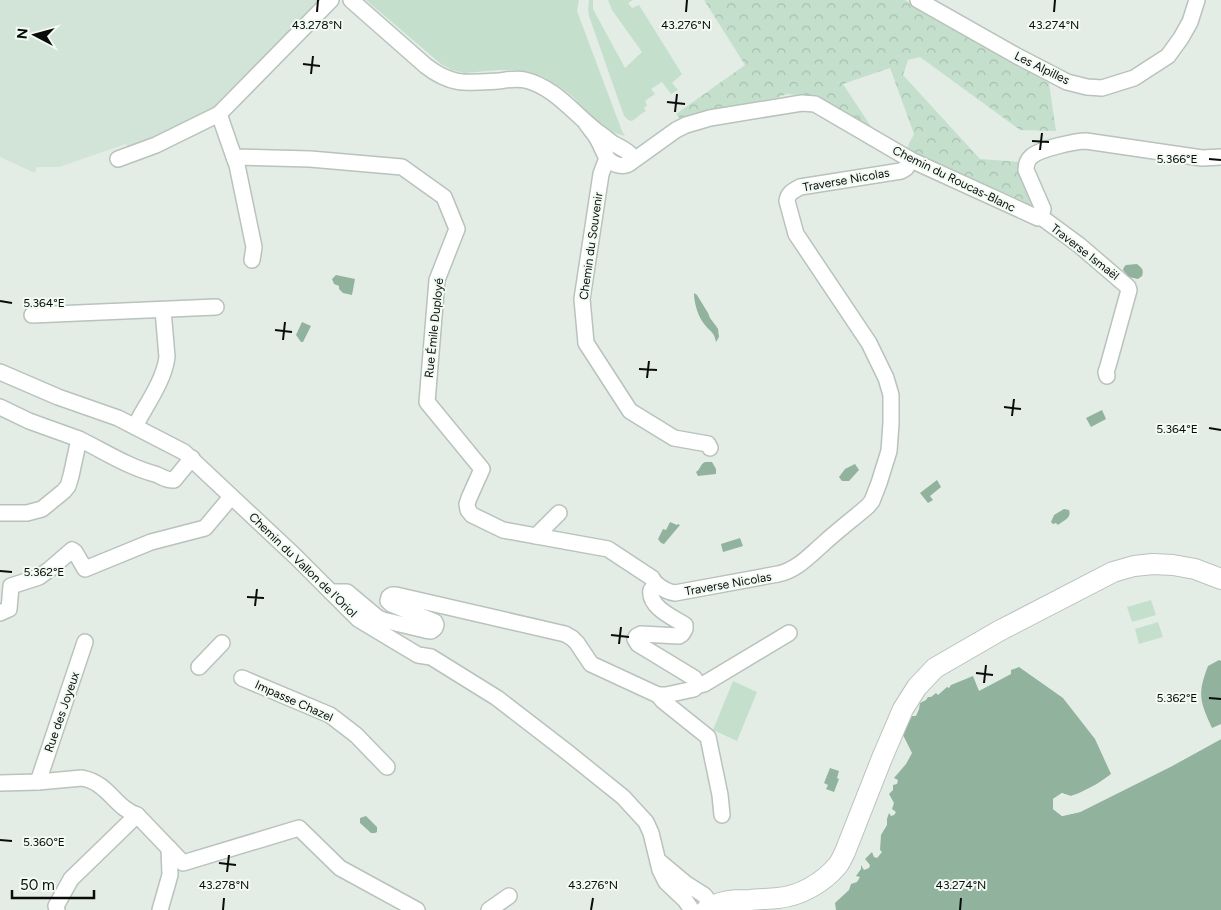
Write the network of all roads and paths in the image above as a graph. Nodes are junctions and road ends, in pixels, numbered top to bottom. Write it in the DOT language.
graph roads {
  1 [pos="331,0"];
  2 [pos="351,0"];
  3 [pos="918,0"];
  4 [pos="1197,0"];
  5 [pos="219,114"];
  6 [pos="586,123"];
  7 [pos="234,157"];
  8 [pos="1221,157"];
  9 [pos="607,158"];
  10 [pos="118,159"];
  11 [pos="911,160"];
  12 [pos="630,164"];
  13 [pos="1041,217"];
  14 [pos="252,260"];
  15 [pos="216,307"];
  16 [pos="163,310"];
  17 [pos="32,315"];
  18 [pos="0,372"];
  19 [pos="1107,376"];
  20 [pos="0,383"];
  21 [pos="58,397"];
  22 [pos="0,407"];
  23 [pos="135,426"];
  24 [pos="79,439"];
  25 [pos="710,448"];
  26 [pos="192,458"];
  27 [pos="231,497"];
  28 [pos="0,513"];
  29 [pos="559,513"];
  30 [pos="536,536"];
  31 [pos="1221,579"];
  32 [pos="655,583"];
  33 [pos="1221,591"];
  34 [pos="331,592"];
  35 [pos="4,611"];
  36 [pos="789,633"];
  37 [pos="85,642"];
  38 [pos="222,644"];
  39 [pos="199,667"];
  40 [pos="242,678"];
  41 [pos="696,686"];
  42 [pos="658,695"];
  43 [pos="387,767"];
  44 [pos="38,782"];
  45 [pos="0,783"];
  46 [pos="137,815"];
  47 [pos="722,815"];
  48 [pos="169,848"];
  49 [pos="658,861"];
  50 [pos="509,896"];
  51 [pos="710,908"];
  52 [pos="58,910"];
  53 [pos="160,910"];
  54 [pos="417,910"];
  55 [pos="488,910"];
  56 [pos="692,910"];
  57 [pos="754,910"];
  1 -- 5 [label="street"];
  2 -- 6 [label="street"];
  3 -- 4 [label="street, Les Alpilles"];
  5 -- 7 [label="street"];
  5 -- 10 [label="street"];
  6 -- 9 [label="street"];
  6 -- 12 [label="street"];
  7 -- 14 [label="street"];
  7 -- 30 [label="street, Rue Émile Duployé"];
  8 -- 13 [label="street"];
  9 -- 12 [label="street"];
  9 -- 25 [label="street, Chemin du Souvenir"];
  11 -- 12 [label="street, Chemin du Roucas-Blanc"];
  11 -- 13 [label="street, Chemin du Roucas-Blanc"];
  11 -- 32 [label="street, Traverse Nicolas"];
  13 -- 19 [label="street, Traverse Ismaël"];
  15 -- 16 [label="street"];
  16 -- 17 [label="street"];
  16 -- 23 [label="street"];
  18 -- 21 [label="street"];
  20 -- 21 [label="street"];
  21 -- 23 [label="street, Chemin du Vallon de l'Oriol"];
  22 -- 24 [label="street"];
  23 -- 26 [label="street, Chemin du Vallon de l'Oriol"];
  24 -- 26 [label="street"];
  24 -- 28 [label="street"];
  26 -- 27 [label="street, Chemin du Vallon de l'Oriol"];
  27 -- 34 [label="street, Chemin du Vallon de l'Oriol"];
  27 -- 35 [label="street"];
  29 -- 30 [label="street"];
  30 -- 32 [label="street, Rue Émile Duployé"];
  31 -- 51 [label="main road"];
  32 -- 41 [label="street"];
  33 -- 57 [label="main road"];
  34 -- 42 [label="street"];
  34 -- 49 [label="street, Chemin du Vallon de l'Oriol"];
  36 -- 41 [label="street"];
  37 -- 44 [label="street, Rue des Joyeux"];
  38 -- 39 [label="street"];
  40 -- 43 [label="street, Impasse Chazel"];
  41 -- 42 [label="street"];
  42 -- 47 [label="street"];
  44 -- 45 [label="street"];
  44 -- 46 [label="street"];
  46 -- 48 [label="street"];
  46 -- 52 [label="street"];
  48 -- 53 [label="street"];
  48 -- 54 [label="street"];
  49 -- 51 [label="street"];
  49 -- 56 [label="street, Chemin du Vallon de l'Oriol"];
  50 -- 55 [label="street"];
}
